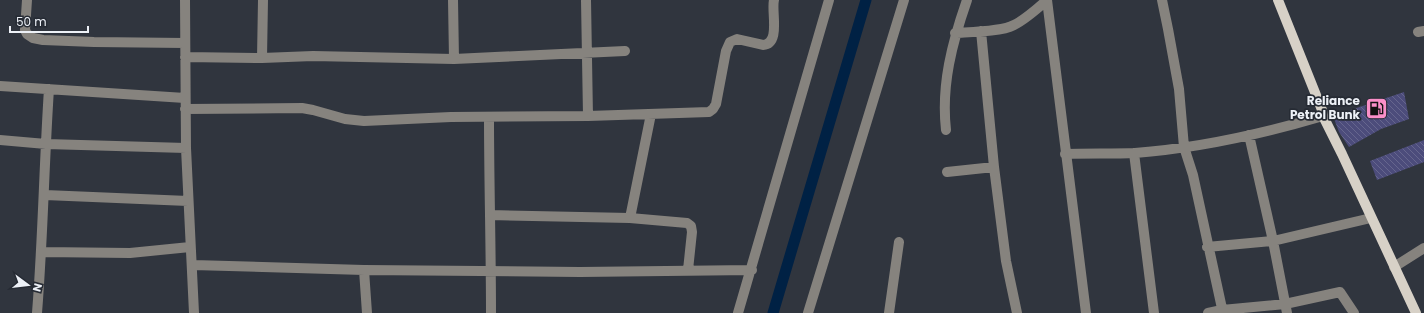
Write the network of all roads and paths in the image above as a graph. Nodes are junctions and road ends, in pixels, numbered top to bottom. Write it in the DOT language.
graph roads {
  1 [pos="27,0"];
  2 [pos="185,0"];
  3 [pos="263,0"];
  4 [pos="453,0"];
  5 [pos="586,0"];
  6 [pos="774,0"];
  7 [pos="829,0"];
  8 [pos="904,0"];
  9 [pos="967,0"];
  10 [pos="1047,0"];
  11 [pos="1162,0"];
  12 [pos="1278,0"];
  13 [pos="981,31"];
  14 [pos="955,33"];
  15 [pos="185,43"];
  16 [pos="625,51"];
  17 [pos="587,53"];
  18 [pos="185,57"];
  19 [pos="262,58"];
  20 [pos="454,59"];
  21 [pos="0,86"];
  22 [pos="49,89"];
  23 [pos="185,98"];
  24 [pos="185,109"];
  25 [pos="651,114"];
  26 [pos="588,116"];
  27 [pos="1323,116"];
  28 [pos="490,117"];
  29 [pos="946,130"];
  30 [pos="1249,135"];
  31 [pos="0,140"];
  32 [pos="46,144"];
  33 [pos="1184,147"];
  34 [pos="186,148"];
  35 [pos="1134,153"];
  36 [pos="1065,154"];
  37 [pos="994,167"];
  38 [pos="948,172"];
  39 [pos="44,195"];
  40 [pos="188,200"];
  41 [pos="490,215"];
  42 [pos="630,218"];
  43 [pos="1371,218"];
  44 [pos="1273,241"];
  45 [pos="899,242"];
  46 [pos="190,247"];
  47 [pos="1208,247"];
  48 [pos="1424,248"];
  49 [pos="42,252"];
  50 [pos="192,265"];
  51 [pos="1394,267"];
  52 [pos="364,270"];
  53 [pos="688,270"];
  54 [pos="752,270"];
  55 [pos="491,271"];
  56 [pos="1286,309"];
  57 [pos="1222,312"];
  58 [pos="37,313"];
  59 [pos="194,313"];
  60 [pos="367,313"];
  61 [pos="491,313"];
  62 [pos="738,313"];
  63 [pos="808,313"];
  64 [pos="889,313"];
  65 [pos="1018,313"];
  66 [pos="1086,313"];
  67 [pos="1154,313"];
  68 [pos="1208,313"];
  69 [pos="1354,313"];
  70 [pos="1416,313"];
  1 -- 15 [label="street"];
  2 -- 15 [label="street"];
  3 -- 19 [label="street"];
  4 -- 20 [label="street"];
  5 -- 17 [label="street"];
  6 -- 25 [label="street"];
  7 -- 54 [label="street"];
  8 -- 63 [label="street"];
  9 -- 14 [label="street"];
  10 -- 13 [label="street"];
  10 -- 36 [label="street"];
  11 -- 33 [label="street"];
  12 -- 27 [label="main road"];
  13 -- 14 [label="street"];
  13 -- 37 [label="street"];
  14 -- 29 [label="street"];
  15 -- 18 [label="street"];
  16 -- 17 [label="street"];
  17 -- 20 [label="street"];
  17 -- 26 [label="street"];
  18 -- 19 [label="street"];
  18 -- 23 [label="street"];
  19 -- 20 [label="street"];
  21 -- 22 [label="street"];
  22 -- 23 [label="street"];
  22 -- 32 [label="street"];
  23 -- 24 [label="street"];
  24 -- 28 [label="street"];
  24 -- 34 [label="street"];
  25 -- 26 [label="street"];
  25 -- 42 [label="street"];
  26 -- 28 [label="street"];
  27 -- 30 [label="street"];
  27 -- 43 [label="main road"];
  28 -- 41 [label="street"];
  30 -- 33 [label="street"];
  30 -- 44 [label="street"];
  31 -- 32 [label="street"];
  32 -- 34 [label="street"];
  32 -- 39 [label="street"];
  33 -- 35 [label="street"];
  33 -- 47 [label="street"];
  34 -- 40 [label="street"];
  35 -- 36 [label="street"];
  35 -- 67 [label="street"];
  36 -- 66 [label="street"];
  37 -- 38 [label="street"];
  37 -- 65 [label="street"];
  39 -- 40 [label="street"];
  39 -- 49 [label="street"];
  40 -- 46 [label="street"];
  41 -- 42 [label="street"];
  41 -- 55 [label="street"];
  42 -- 53 [label="street"];
  43 -- 44 [label="street"];
  43 -- 51 [label="main road"];
  44 -- 47 [label="street"];
  44 -- 56 [label="street"];
  45 -- 64 [label="street"];
  46 -- 49 [label="street"];
  46 -- 50 [label="street"];
  47 -- 57 [label="street"];
  48 -- 51 [label="street"];
  49 -- 58 [label="street"];
  50 -- 52 [label="street"];
  50 -- 59 [label="street"];
  51 -- 70 [label="main road"];
  52 -- 55 [label="street"];
  52 -- 60 [label="street"];
  53 -- 54 [label="street"];
  53 -- 55 [label="street"];
  54 -- 62 [label="street"];
  55 -- 61 [label="street"];
  56 -- 57 [label="street"];
  56 -- 69 [label="street"];
  57 -- 68 [label="street"];
}
